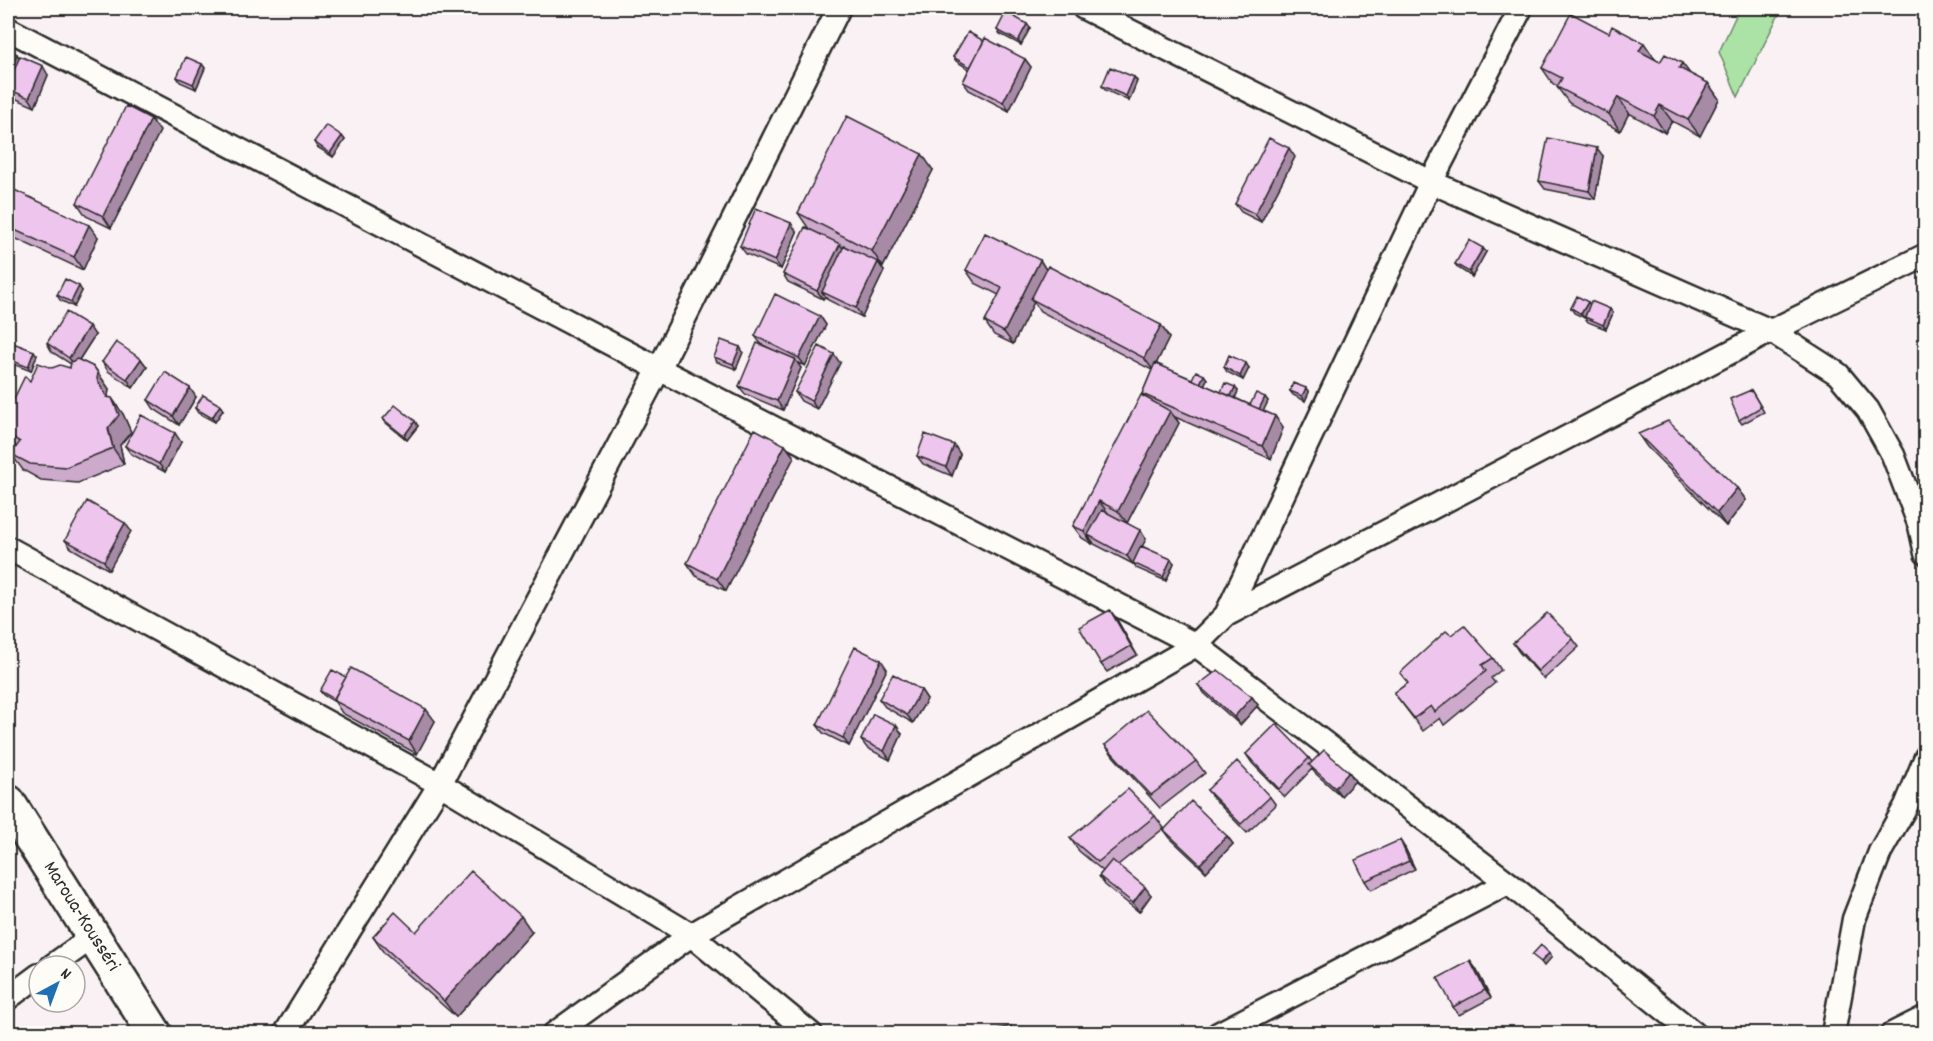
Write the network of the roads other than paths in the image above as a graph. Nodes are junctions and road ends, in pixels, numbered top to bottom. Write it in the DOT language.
graph roads {
  1 [pos="839,8"];
  2 [pos="1084,8"];
  3 [pos="1521,8"];
  4 [pos="8,29"];
  5 [pos="1431,182"];
  6 [pos="1926,255"];
  7 [pos="1771,332"];
  8 [pos="659,369"];
  9 [pos="8,548"];
  10 [pos="1926,553"];
  11 [pos="1226,615"];
  12 [pos="1196,645"];
  13 [pos="1926,757"];
  14 [pos="440,784"];
  15 [pos="8,802"];
  16 [pos="1508,883"];
  17 [pos="691,935"];
  18 [pos="94,936"];
  19 [pos="69,954"];
  20 [pos="27,984"];
  21 [pos="8,998"];
  22 [pos="1926,1017"];
  23 [pos="155,1034"];
  24 [pos="285,1034"];
  25 [pos="554,1034"];
  26 [pos="811,1034"];
  27 [pos="1218,1034"];
  28 [pos="1695,1034"];
  29 [pos="1833,1034"];
  30 [pos="1892,1034"];
  1 -- 8 [label="street"];
  2 -- 5 [label="street"];
  3 -- 5 [label="street"];
  4 -- 8 [label="street"];
  5 -- 7 [label="street"];
  5 -- 11 [label="street"];
  6 -- 7 [label="street"];
  7 -- 10 [label="street"];
  7 -- 11 [label="street"];
  8 -- 12 [label="street"];
  8 -- 14 [label="street"];
  9 -- 14 [label="street"];
  11 -- 12 [label="street"];
  12 -- 16 [label="street"];
  12 -- 17 [label="street"];
  13 -- 29 [label="street"];
  14 -- 17 [label="street"];
  14 -- 24 [label="street"];
  15 -- 18 [label="highway, Maroua-Kousséri"];
  16 -- 27 [label="street"];
  16 -- 28 [label="street"];
  17 -- 25 [label="street"];
  17 -- 26 [label="street"];
  18 -- 19 [label="street"];
  18 -- 23 [label="highway, Maroua-Kousséri"];
  20 -- 21 [label="street"];
  22 -- 30 [label="street"];
}
